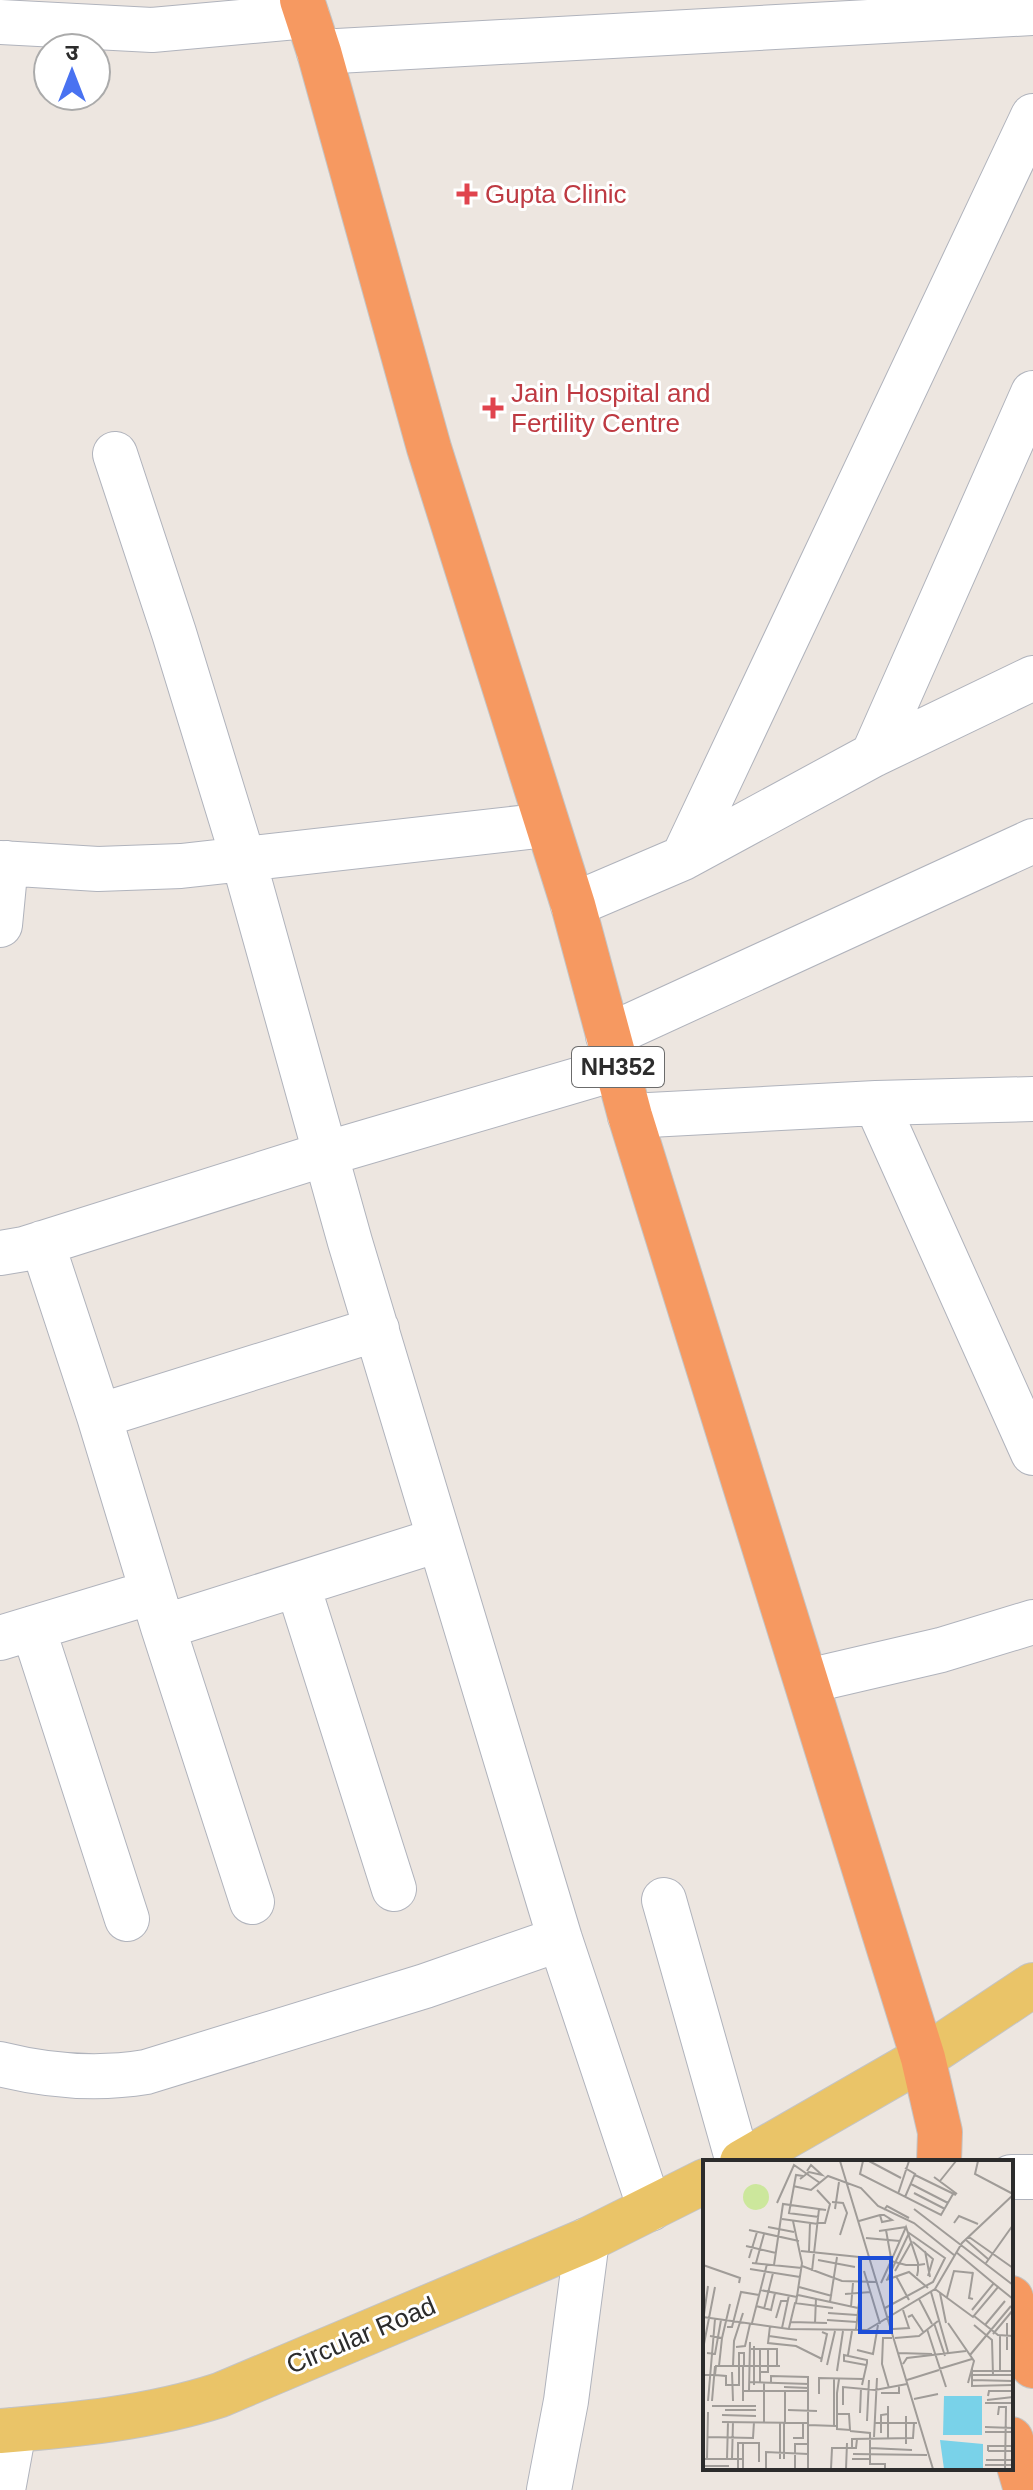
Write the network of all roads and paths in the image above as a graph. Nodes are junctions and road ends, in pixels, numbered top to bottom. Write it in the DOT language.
graph roads {
  1 [pos="1029,0"];
  2 [pos="1032,13"];
  3 [pos="0,22"];
  4 [pos="310,23"];
  5 [pos="1033,116"];
  6 [pos="1033,393"];
  7 [pos="115,454"];
  8 [pos="1033,678"];
  9 [pos="873,755"];
  10 [pos="546,825"];
  11 [pos="1033,841"];
  12 [pos="243,858"];
  13 [pos="683,858"];
  14 [pos="3,863"];
  15 [pos="573,905"];
  16 [pos="0,925"];
  17 [pos="613,1052"];
  18 [pos="1033,1099"];
  19 [pos="876,1103"];
  20 [pos="630,1116"];
  21 [pos="325,1154"];
  22 [pos="42,1243"];
  23 [pos="0,1253"];
  24 [pos="377,1329"];
  25 [pos="99,1416"];
  26 [pos="1033,1453"];
  27 [pos="438,1540"];
  28 [pos="298,1586"];
  29 [pos="157,1610"];
  30 [pos="1033,1622"];
  31 [pos="16,1633"];
  32 [pos="808,1681"];
  33 [pos="394,1889"];
  34 [pos="664,1900"];
  35 [pos="252,1902"];
  36 [pos="127,1919"];
  37 [pos="560,1939"];
  38 [pos="1033,1985"];
  39 [pos="923,2058"];
  40 [pos="0,2064"];
  41 [pos="947,2152"];
  42 [pos="739,2160"];
  43 [pos="744,2160"];
  44 [pos="703,2182"];
  45 [pos="650,2209"];
  46 [pos="587,2240"];
  47 [pos="1013,2304"];
  48 [pos="1033,2366"];
  49 [pos="7,2430"];
  50 [pos="1013,2446"];
  51 [pos="3,2490"];
  52 [pos="549,2490"];
  53 [pos="1026,2490"];
  1 -- 2 [label="street"];
  2 -- 4 [label="street"];
  3 -- 4 [label="street"];
  4 -- 10 [label="highway, NH352"];
  5 -- 13 [label="street"];
  6 -- 9 [label="street"];
  7 -- 12 [label="street"];
  8 -- 9 [label="street"];
  9 -- 13 [label="street"];
  10 -- 12 [label="street"];
  10 -- 15 [label="highway, NH352"];
  11 -- 17 [label="street"];
  12 -- 14 [label="street"];
  12 -- 21 [label="street"];
  13 -- 15 [label="street"];
  14 -- 16 [label="street"];
  15 -- 17 [label="highway, NH352"];
  17 -- 20 [label="highway, NH352"];
  17 -- 21 [label="street"];
  18 -- 19 [label="street"];
  19 -- 20 [label="street"];
  19 -- 26 [label="street"];
  20 -- 32 [label="highway, NH352"];
  21 -- 22 [label="street"];
  21 -- 24 [label="street"];
  22 -- 23 [label="street"];
  22 -- 25 [label="street"];
  24 -- 25 [label="street"];
  24 -- 27 [label="street"];
  25 -- 29 [label="street"];
  27 -- 28 [label="street"];
  27 -- 37 [label="street"];
  28 -- 29 [label="street"];
  28 -- 33 [label="street"];
  29 -- 31 [label="street"];
  29 -- 35 [label="street"];
  30 -- 32 [label="street"];
  31 -- 36 [label="street"];
  32 -- 39 [label="highway, NH352"];
  34 -- 42 [label="street"];
  37 -- 40 [label="street"];
  37 -- 45 [label="street"];
  38 -- 39 [label="main road"];
  39 -- 41 [label="highway, NH352"];
  39 -- 43 [label="main road"];
  44 -- 45 [label="main road, Circular Road"];
  45 -- 46 [label="main road, Circular Road"];
  46 -- 49 [label="main road, Circular Road"];
  46 -- 52 [label="street"];
  47 -- 48 [label="highway"];
  49 -- 51 [label="street"];
  50 -- 53 [label="highway"];
}
